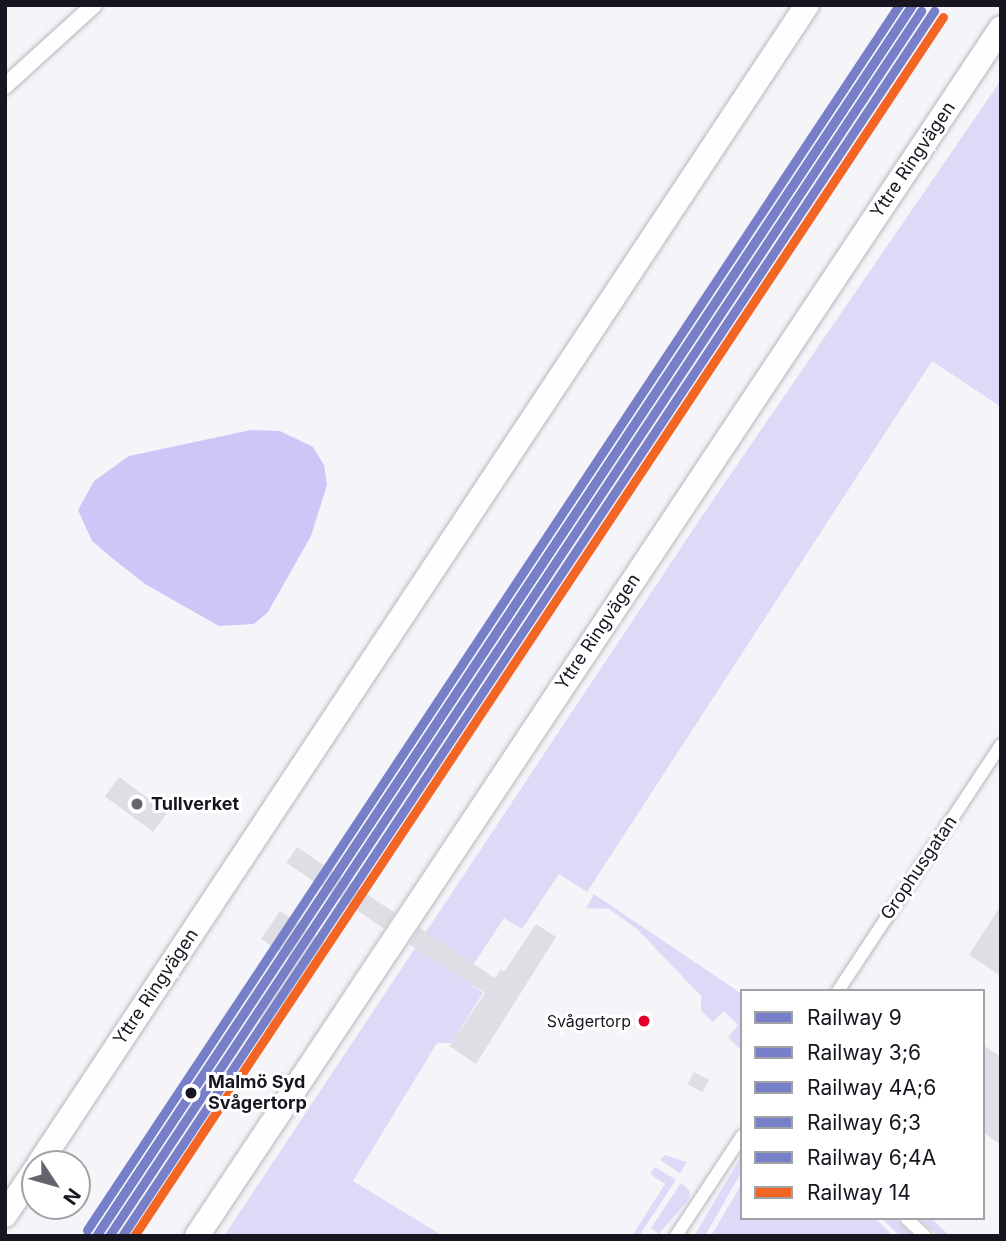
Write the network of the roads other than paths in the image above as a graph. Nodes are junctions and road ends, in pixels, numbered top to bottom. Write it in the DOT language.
graph roads {
  1 [pos="94,5"];
  2 [pos="795,5"];
  3 [pos="807,5"];
  4 [pos="1001,29"];
  5 [pos="1001,59"];
  6 [pos="5,86"];
  7 [pos="705,160"];
  8 [pos="762,386"];
  9 [pos="1001,745"];
  10 [pos="839,989"];
  11 [pos="280,1111"];
  12 [pos="740,1139"];
  13 [pos="48,1150"];
  14 [pos="21,1191"];
  15 [pos="5,1215"];
  16 [pos="908,1220"];
  17 [pos="197,1236"];
  18 [pos="210,1236"];
  19 [pos="676,1236"];
  20 [pos="925,1236"];
  1 -- 6 [label="street"];
  2 -- 7 [label="highway"];
  3 -- 7 [label="highway, Yttre Ringvägen"];
  4 -- 8 [label="highway, Yttre Ringvägen"];
  5 -- 8 [label="highway"];
  7 -- 13 [label="highway, Yttre Ringvägen"];
  8 -- 11 [label="highway, Yttre Ringvägen"];
  9 -- 10 [label="street, Grophusgatan"];
  11 -- 17 [label="highway, Yttre Ringvägen"];
  11 -- 18 [label="highway"];
  12 -- 19 [label="street"];
  14 -- 15 [label="highway"];
  16 -- 20 [label="street"];
}
